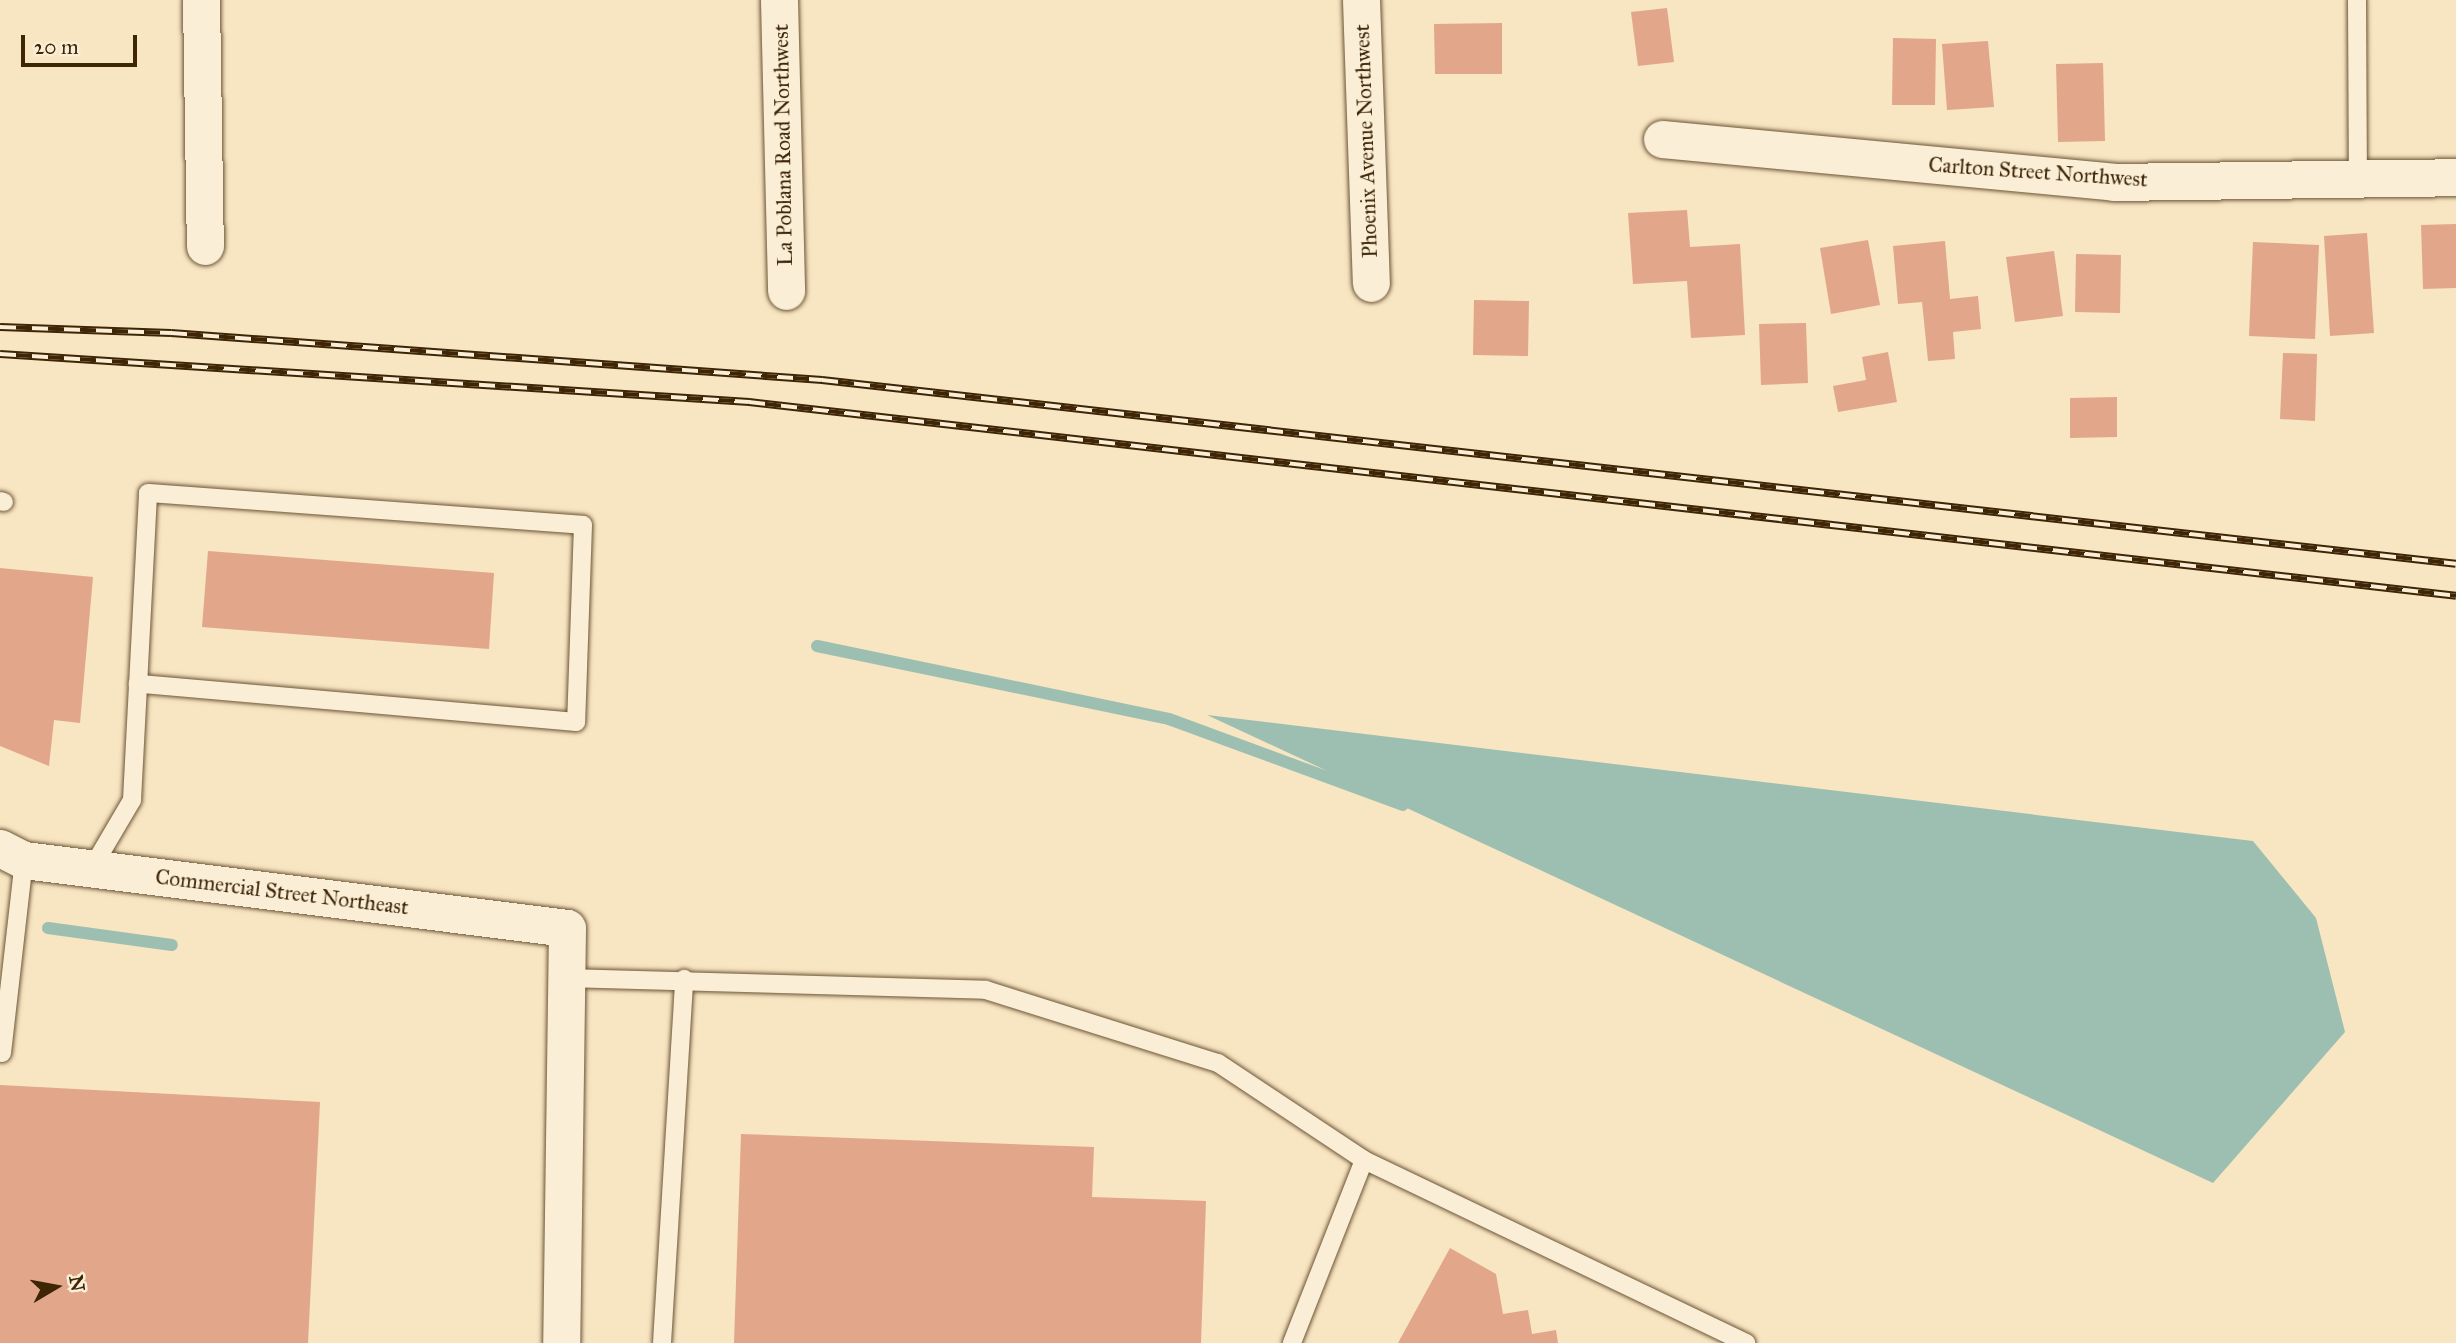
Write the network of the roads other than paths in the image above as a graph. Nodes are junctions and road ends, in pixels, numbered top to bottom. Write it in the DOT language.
graph roads {
  1 [pos="201,0"];
  2 [pos="779,0"];
  3 [pos="1361,0"];
  4 [pos="2357,0"];
  5 [pos="1662,139"];
  6 [pos="2456,177"];
  7 [pos="2358,178"];
  8 [pos="205,246"];
  9 [pos="1371,283"];
  10 [pos="786,291"];
  11 [pos="138,684"];
  12 [pos="12,854"];
  13 [pos="92,868"];
  14 [pos="566,978"];
  15 [pos="684,979"];
  16 [pos="2,1053"];
  17 [pos="1364,1160"];
  18 [pos="561,1343"];
  19 [pos="662,1343"];
  20 [pos="1292,1343"];
  21 [pos="1746,1343"];
  1 -- 8 [label="street"];
  2 -- 10 [label="street, La Poblana Road Northwest"];
  3 -- 9 [label="street, Phoenix Avenue Northwest"];
  4 -- 7 [label="lane"];
  5 -- 7 [label="street, Carlton Street Northwest"];
  6 -- 7 [label="street, Carlton Street Northwest"];
  11 -- 11 [label="lane"];
  11 -- 13 [label="lane"];
  12 -- 13 [label="street, Commercial Street Northeast"];
  12 -- 16 [label="lane"];
  13 -- 14 [label="street, Commercial Street Northeast"];
  14 -- 15 [label="lane"];
  14 -- 18 [label="street"];
  15 -- 17 [label="lane"];
  15 -- 19 [label="lane"];
  17 -- 20 [label="lane"];
  17 -- 21 [label="lane"];
}
